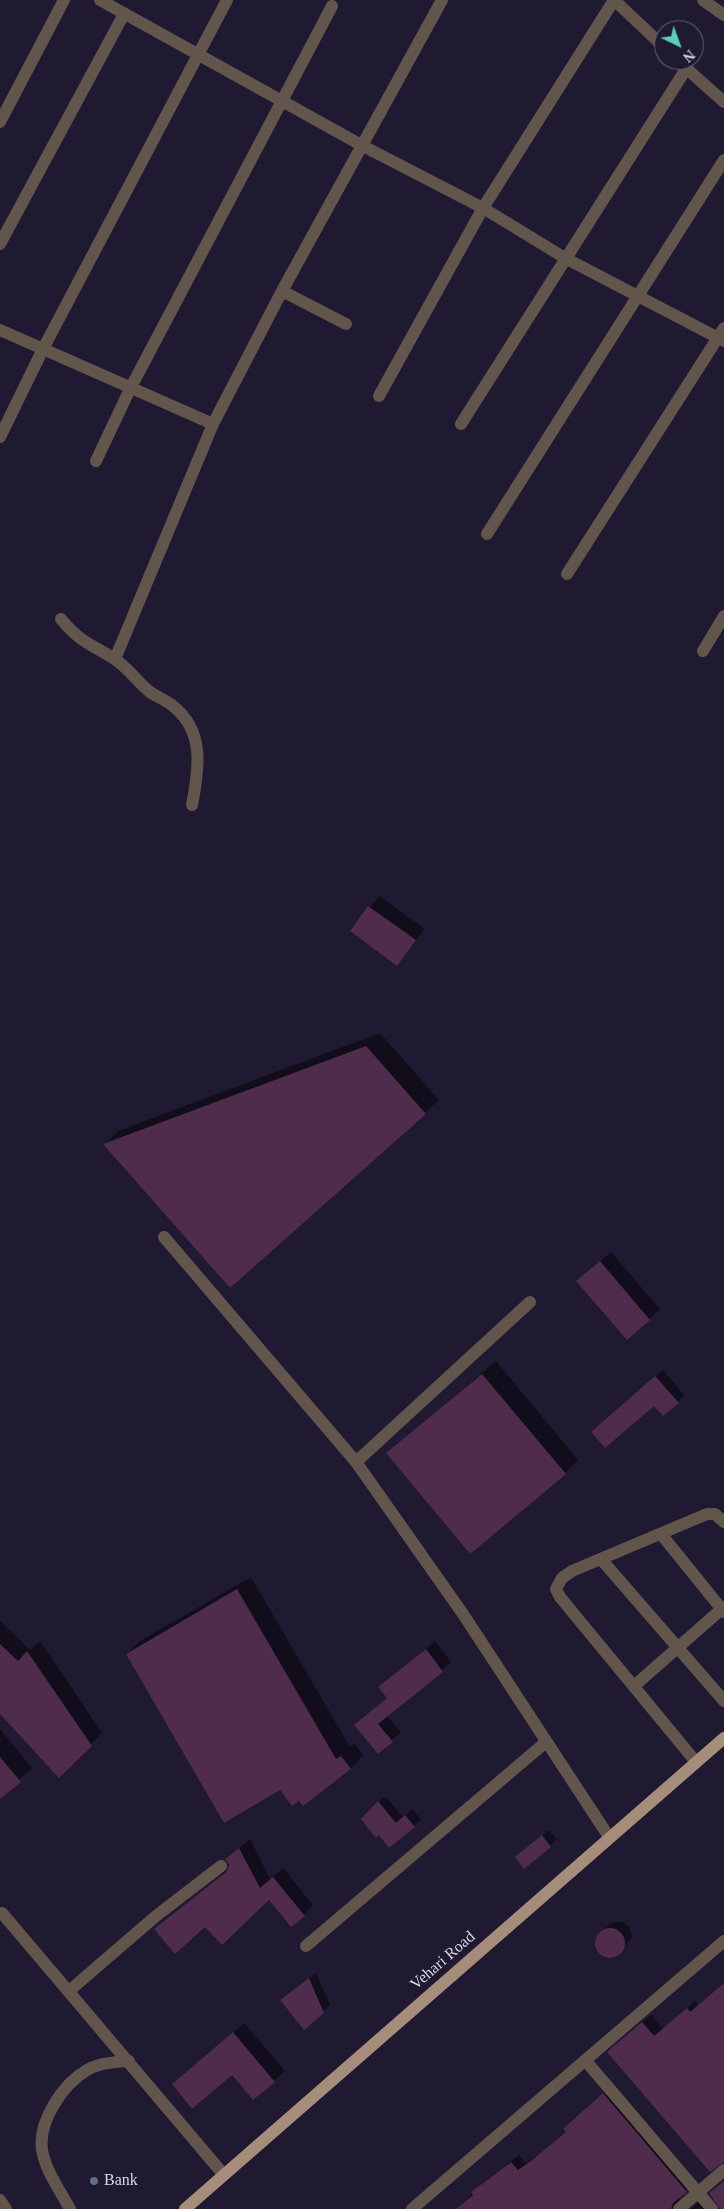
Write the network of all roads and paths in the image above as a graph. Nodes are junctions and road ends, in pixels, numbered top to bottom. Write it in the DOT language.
graph roads {
  1 [pos="64,0"];
  2 [pos="100,0"];
  3 [pos="226,0"];
  4 [pos="442,0"];
  5 [pos="614,0"];
  6 [pos="703,0"];
  7 [pos="332,6"];
  8 [pos="124,14"];
  9 [pos="724,15"];
  10 [pos="654,38"];
  11 [pos="197,53"];
  12 [pos="678,70"];
  13 [pos="689,70"];
  14 [pos="282,101"];
  15 [pos="724,102"];
  16 [pos="0,122"];
  17 [pos="363,146"];
  18 [pos="724,160"];
  19 [pos="483,208"];
  20 [pos="0,244"];
  21 [pos="565,258"];
  22 [pos="282,292"];
  23 [pos="638,297"];
  24 [pos="346,324"];
  25 [pos="0,330"];
  26 [pos="722,335"];
  27 [pos="42,349"];
  28 [pos="130,389"];
  29 [pos="379,396"];
  30 [pos="213,424"];
  31 [pos="461,424"];
  32 [pos="0,437"];
  33 [pos="96,461"];
  34 [pos="487,534"];
  35 [pos="567,574"];
  36 [pos="724,616"];
  37 [pos="61,619"];
  38 [pos="703,651"];
  39 [pos="115,659"];
  40 [pos="192,805"];
  41 [pos="164,1237"];
  42 [pos="530,1302"];
  43 [pos="356,1462"];
  44 [pos="724,1522"];
  45 [pos="661,1534"];
  46 [pos="601,1559"];
  47 [pos="723,1609"];
  48 [pos="678,1648"];
  49 [pos="634,1686"];
  50 [pos="724,1701"];
  51 [pos="724,1738"];
  52 [pos="546,1742"];
  53 [pos="696,1762"];
  54 [pos="609,1838"];
  55 [pos="222,1866"];
  56 [pos="2,1913"];
  57 [pos="724,1941"];
  58 [pos="306,1946"];
  59 [pos="69,1991"];
  60 [pos="585,2060"];
  61 [pos="129,2061"];
  62 [pos="724,2170"];
  63 [pos="224,2175"];
  64 [pos="698,2193"];
  65 [pos="0,2200"];
  66 [pos="6,2209"];
  67 [pos="70,2209"];
  68 [pos="185,2209"];
  69 [pos="412,2209"];
  70 [pos="679,2209"];
  71 [pos="712,2209"];
  1 -- 16 [label="street"];
  2 -- 8 [label="street"];
  3 -- 11 [label="street"];
  4 -- 17 [label="street"];
  5 -- 10 [label="street"];
  5 -- 19 [label="street"];
  6 -- 9 [label="street"];
  7 -- 14 [label="street"];
  8 -- 11 [label="street"];
  8 -- 20 [label="street"];
  11 -- 14 [label="street"];
  11 -- 27 [label="street"];
  12 -- 21 [label="street"];
  13 -- 15 [label="street"];
  14 -- 17 [label="street"];
  14 -- 28 [label="street"];
  17 -- 19 [label="street"];
  17 -- 22 [label="street"];
  18 -- 23 [label="street"];
  19 -- 21 [label="street"];
  19 -- 29 [label="street"];
  21 -- 23 [label="street"];
  21 -- 31 [label="street"];
  22 -- 24 [label="street"];
  22 -- 30 [label="street"];
  23 -- 26 [label="street"];
  23 -- 34 [label="street"];
  25 -- 27 [label="street"];
  26 -- 35 [label="street"];
  27 -- 28 [label="street"];
  27 -- 32 [label="street"];
  28 -- 30 [label="street"];
  28 -- 33 [label="street"];
  30 -- 39 [label="street"];
  36 -- 38 [label="street"];
  37 -- 39 [label="street"];
  39 -- 40 [label="street"];
  41 -- 43 [label="street"];
  42 -- 43 [label="street"];
  43 -- 52 [label="street"];
  44 -- 45 [label="street"];
  45 -- 46 [label="street"];
  45 -- 47 [label="street"];
  46 -- 48 [label="street"];
  46 -- 49 [label="street"];
  47 -- 48 [label="street"];
  48 -- 49 [label="street"];
  48 -- 50 [label="street"];
  49 -- 53 [label="street"];
  51 -- 53 [label="main road, Vehari Road"];
  52 -- 54 [label="street"];
  52 -- 58 [label="street"];
  53 -- 54 [label="main road, Vehari Road"];
  54 -- 63 [label="main road, Vehari Road"];
  55 -- 59 [label="street"];
  56 -- 59 [label="street"];
  57 -- 60 [label="street"];
  59 -- 61 [label="street"];
  60 -- 64 [label="street"];
  60 -- 69 [label="street"];
  61 -- 63 [label="street"];
  61 -- 67 [label="street"];
  62 -- 64 [label="street"];
  63 -- 68 [label="main road, Vehari Road"];
  64 -- 70 [label="street"];
  64 -- 71 [label="street"];
  65 -- 66 [label="street"];
}
